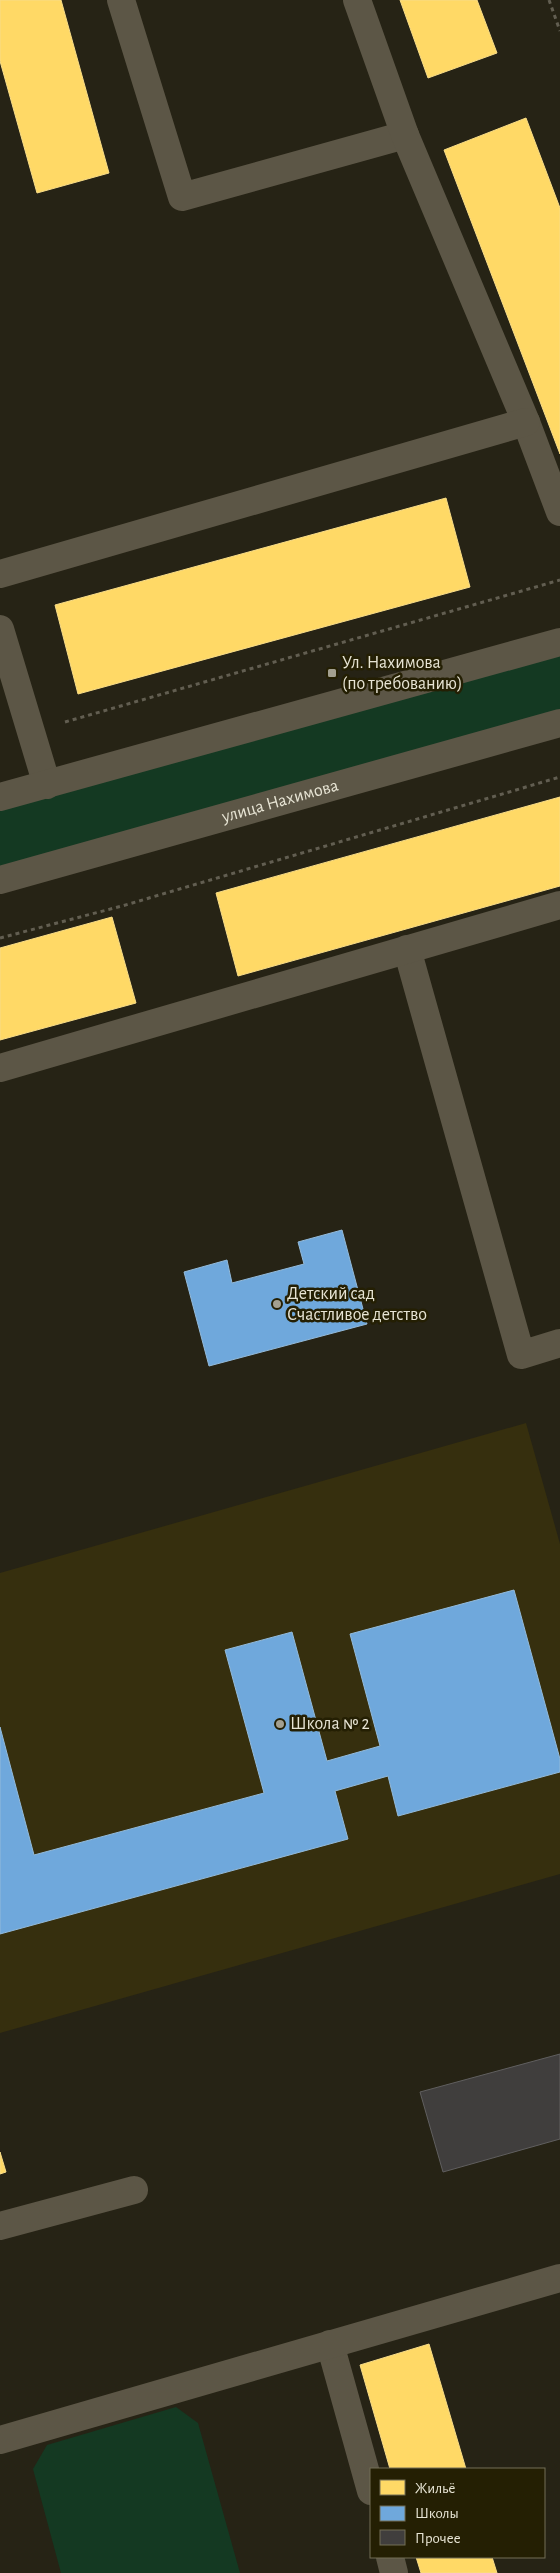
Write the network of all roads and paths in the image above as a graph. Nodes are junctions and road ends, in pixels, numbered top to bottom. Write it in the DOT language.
graph roads {
  1 [pos="121,0"];
  2 [pos="358,0"];
  3 [pos="549,0"];
  4 [pos="560,32"];
  5 [pos="405,135"];
  6 [pos="526,422"];
  7 [pos="560,512"];
  8 [pos="0,574"];
  9 [pos="560,580"];
  10 [pos="0,629"];
  11 [pos="560,642"];
  12 [pos="560,724"];
  13 [pos="31,732"];
  14 [pos="560,777"];
  15 [pos="47,784"];
  16 [pos="0,797"];
  17 [pos="0,880"];
  18 [pos="560,905"];
  19 [pos="0,938"];
  20 [pos="407,949"];
  21 [pos="0,1068"];
  22 [pos="560,1343"];
  23 [pos="134,2190"];
  24 [pos="0,2226"];
  25 [pos="560,2278"];
  26 [pos="330,2344"];
  27 [pos="0,2440"];
  28 [pos="370,2487"];
  29 [pos="390,2558"];
  30 [pos="394,2573"];
  1 -- 5 [label="street"];
  2 -- 5 [label="street"];
  3 -- 4 [label="path"];
  5 -- 6 [label="street"];
  6 -- 7 [label="street"];
  6 -- 8 [label="street"];
  9 -- 13 [label="path"];
  10 -- 13 [label="street"];
  11 -- 15 [label="street"];
  12 -- 17 [label="street, улица Нахимова"];
  13 -- 15 [label="street"];
  14 -- 19 [label="path"];
  15 -- 16 [label="street"];
  18 -- 20 [label="street"];
  20 -- 21 [label="street"];
  20 -- 22 [label="street"];
  23 -- 24 [label="street"];
  25 -- 26 [label="street"];
  26 -- 27 [label="street"];
  26 -- 28 [label="street"];
  29 -- 30 [label="street"];
}
